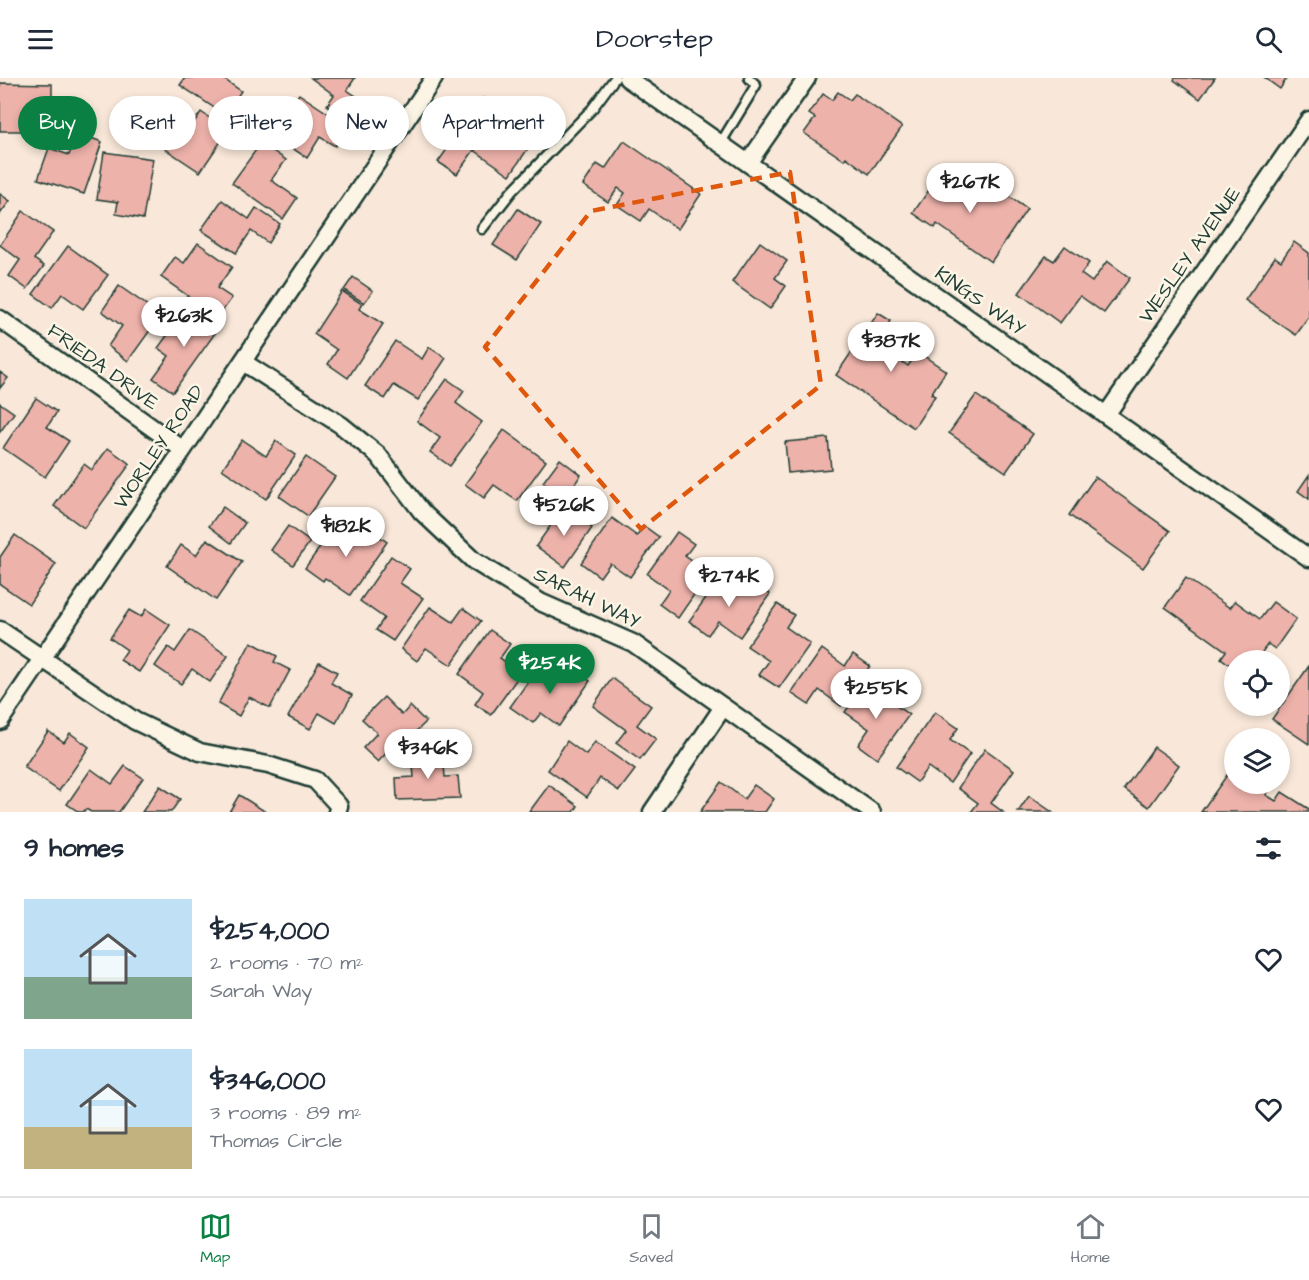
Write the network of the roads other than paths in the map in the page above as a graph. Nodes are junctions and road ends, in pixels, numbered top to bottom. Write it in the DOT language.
graph roads {
  1 [pos="434,78"];
  2 [pos="615,78"];
  3 [pos="627,78"];
  4 [pos="749,78"];
  5 [pos="807,78"];
  6 [pos="1309,120"];
  7 [pos="720,144"];
  8 [pos="748,163"];
  9 [pos="482,229"];
  10 [pos="0,319"];
  11 [pos="243,362"];
  12 [pos="1106,415"];
  13 [pos="182,449"];
  14 [pos="1309,558"];
  15 [pos="0,630"];
  16 [pos="42,659"];
  17 [pos="723,707"];
  18 [pos="0,721"];
  19 [pos="337,812"];
  20 [pos="652,812"];
  21 [pos="872,812"];
  1 -- 11 [label="street, WORLEY ROAD"];
  2 -- 9 [label="lane"];
  3 -- 7 [label="street, KINGS WAY"];
  4 -- 7 [label="lane"];
  5 -- 8 [label="street"];
  6 -- 12 [label="street, WESLEY AVENUE"];
  7 -- 8 [label="street, KINGS WAY"];
  8 -- 12 [label="street, KINGS WAY"];
  10 -- 13 [label="street, FRIEDA DRIVE"];
  11 -- 13 [label="street, WORLEY ROAD"];
  11 -- 17 [label="street, SARAH WAY"];
  12 -- 14 [label="street, KINGS WAY"];
  13 -- 16 [label="street, WORLEY ROAD"];
  15 -- 16 [label="street"];
  16 -- 18 [label="street, WORLEY ROAD"];
  16 -- 19 [label="street"];
  17 -- 20 [label="street"];
  17 -- 21 [label="street, SARAH WAY"];
}
